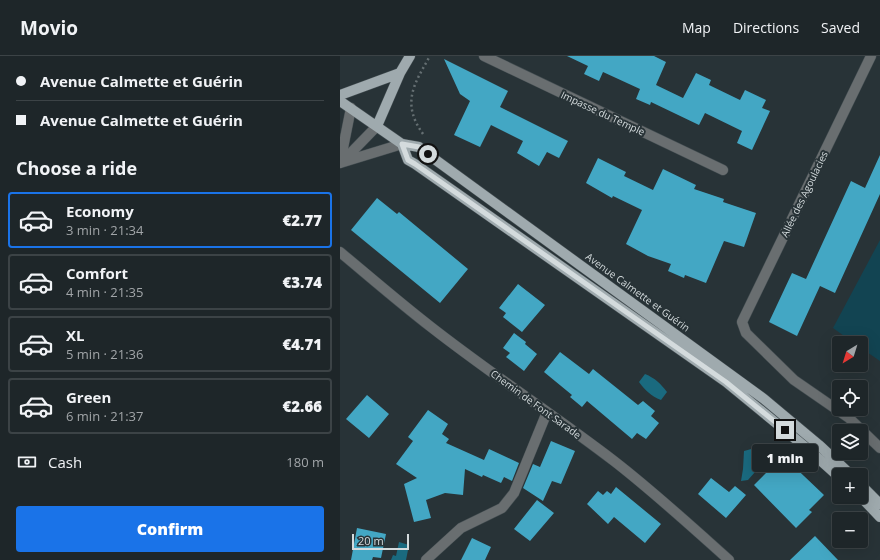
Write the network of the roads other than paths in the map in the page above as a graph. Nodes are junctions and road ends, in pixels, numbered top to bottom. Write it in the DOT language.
graph roads {
  1 [pos="410,56"];
  2 [pos="484,56"];
  3 [pos="871,56"];
  4 [pos="400,73"];
  5 [pos="340,95"];
  6 [pos="340,101"];
  7 [pos="351,108"];
  8 [pos="377,126"];
  9 [pos="402,144"];
  10 [pos="340,163"];
  11 [pos="722,170"];
  12 [pos="340,252"];
  13 [pos="547,412"];
  14 [pos="880,448"];
  15 [pos="843,468"];
  16 [pos="832,471"];
  17 [pos="868,492"];
  18 [pos="868,504"];
  19 [pos="880,504"];
  20 [pos="880,516"];
  21 [pos="426,560"];
  22 [pos="729,560"];
  1 -- 4 [label="main road"];
  2 -- 11 [label="street, Impasse du Temple"];
  3 -- 14 [label="street, Allée des Agoulacies"];
  4 -- 5 [label="main road"];
  4 -- 8 [label="main road"];
  6 -- 7 [label="main road, Avenue Calmette et Guérin"];
  7 -- 8 [label="main road, Avenue Calmette et Guérin"];
  7 -- 10 [label="street"];
  8 -- 9 [label="main road, Avenue Calmette et Guérin"];
  8 -- 10 [label="street"];
  9 -- 10 [label="street"];
  9 -- 15 [label="main road, Avenue Calmette et Guérin"];
  9 -- 16 [label="main road, Avenue Calmette et Guérin"];
  12 -- 13 [label="street, Chemin de Font Sarade"];
  13 -- 21 [label="street"];
  13 -- 22 [label="street, Chemin de Font Sarade"];
  17 -- 19 [label="main road"];
  18 -- 20 [label="main road"];
}
